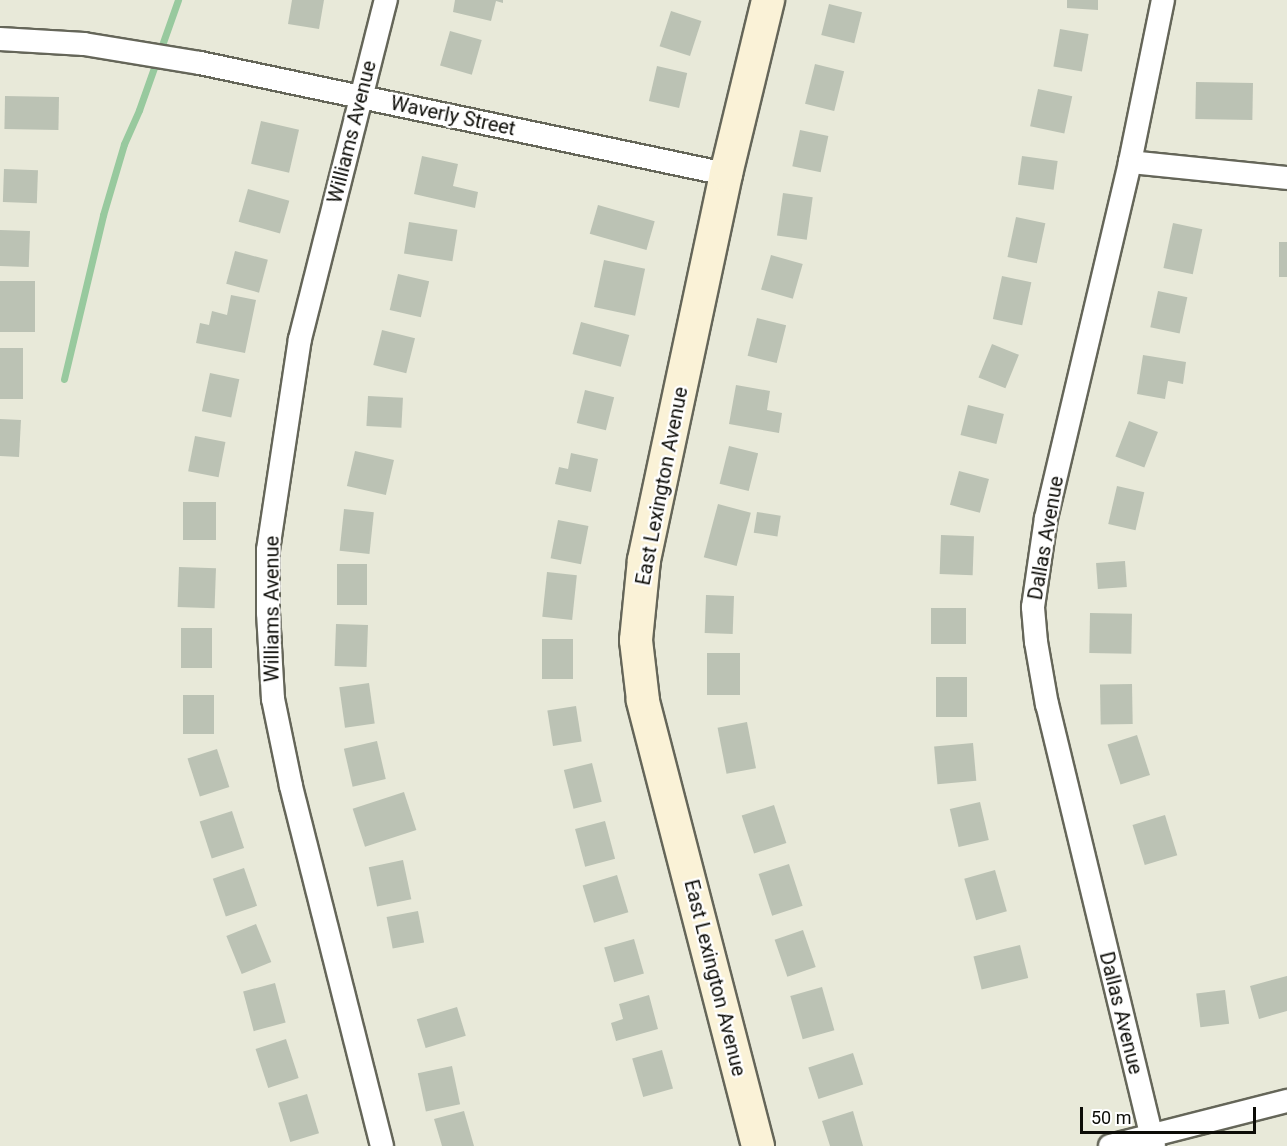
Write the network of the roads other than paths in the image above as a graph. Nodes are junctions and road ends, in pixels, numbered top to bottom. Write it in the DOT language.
graph roads {
  1 [pos="386,0"];
  2 [pos="768,0"];
  3 [pos="1163,0"];
  4 [pos="0,39"];
  5 [pos="360,97"];
  6 [pos="1130,162"];
  7 [pos="726,174"];
  8 [pos="1287,178"];
  9 [pos="1287,1101"];
  10 [pos="1152,1141"];
  11 [pos="382,1146"];
  12 [pos="758,1146"];
  13 [pos="1110,1146"];
  1 -- 5 [label="street, Williams Avenue"];
  2 -- 7 [label="main road, East Lexington Avenue"];
  3 -- 6 [label="street, Dallas Avenue"];
  4 -- 5 [label="street, Waverly Street"];
  5 -- 7 [label="street, Waverly Street"];
  5 -- 11 [label="street, Williams Avenue"];
  6 -- 8 [label="street"];
  6 -- 10 [label="street, Dallas Avenue"];
  7 -- 12 [label="main road, East Lexington Avenue"];
  9 -- 10 [label="street"];
  10 -- 13 [label="street"];
}
